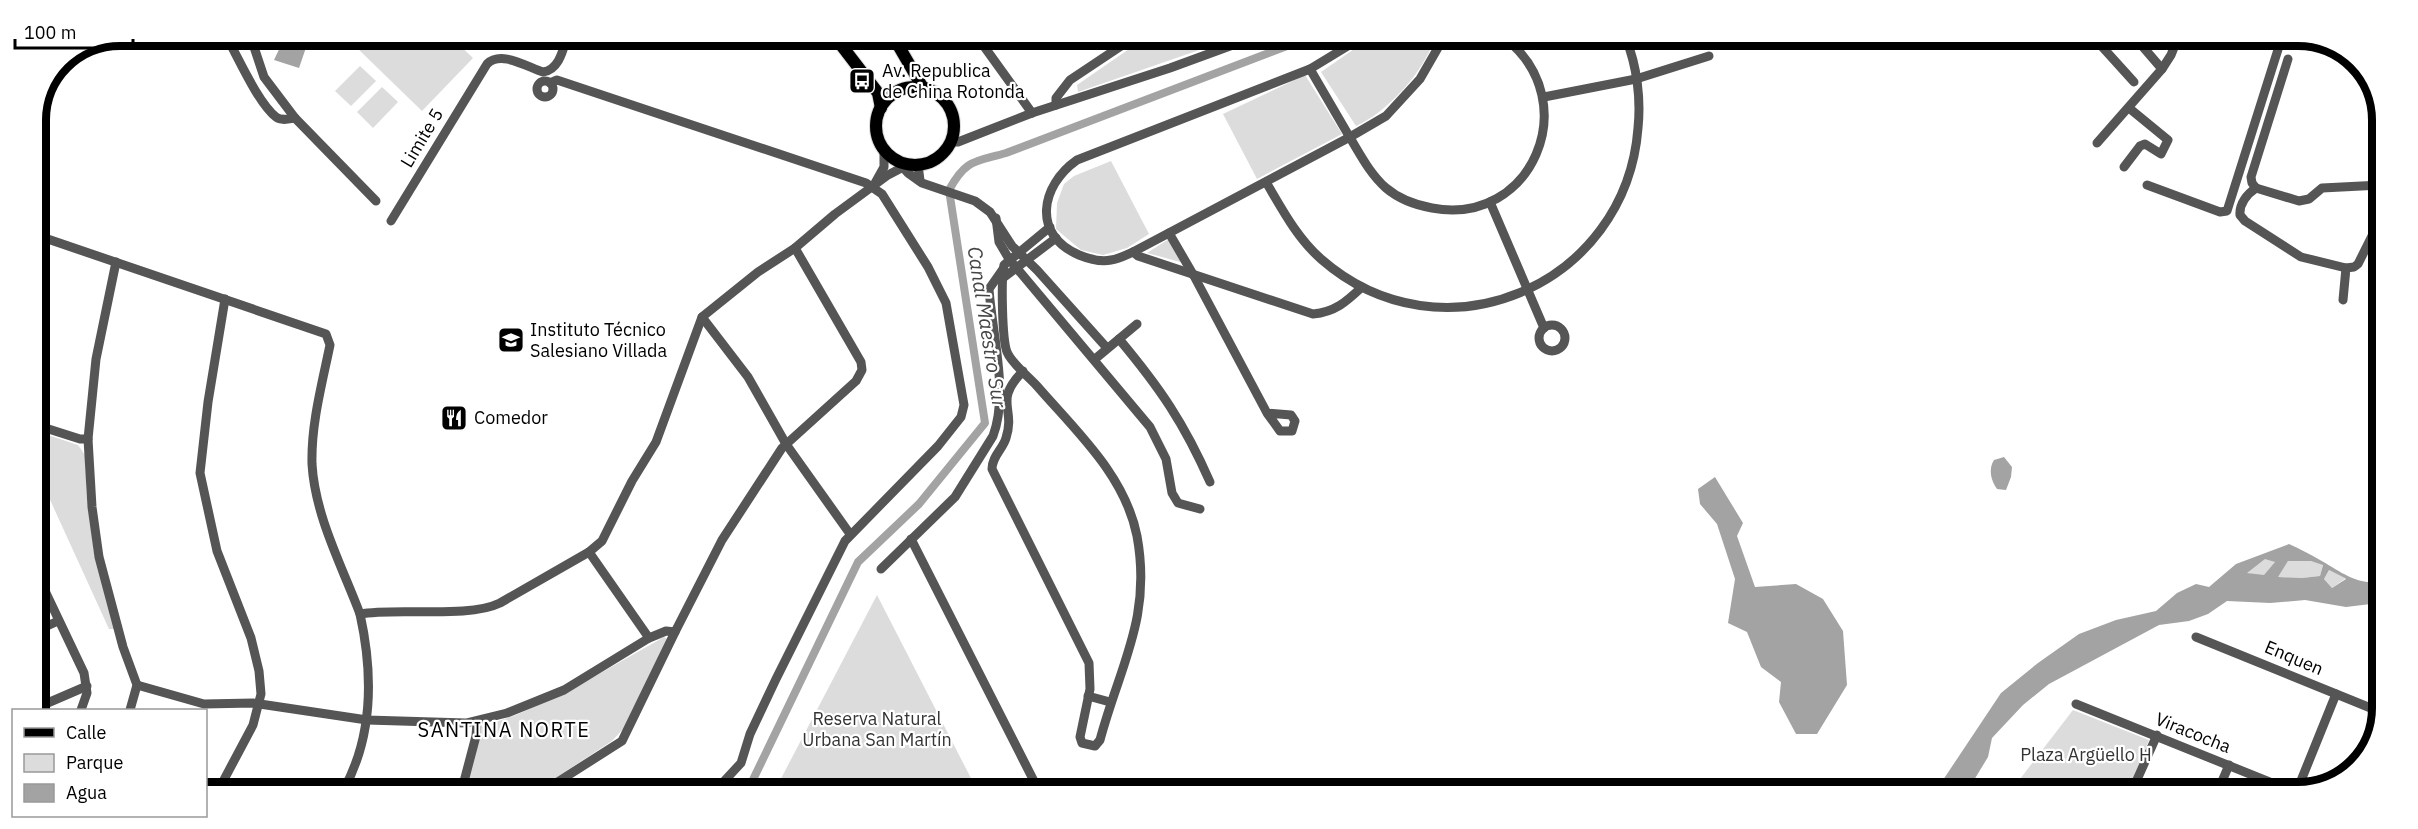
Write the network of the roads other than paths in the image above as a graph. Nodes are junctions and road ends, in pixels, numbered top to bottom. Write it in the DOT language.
graph roads {
  1 [pos="231,46"];
  2 [pos="254,46"];
  3 [pos="564,46"];
  4 [pos="842,46"];
  5 [pos="899,46"];
  6 [pos="985,46"];
  7 [pos="1121,46"];
  8 [pos="1230,46"];
  9 [pos="1348,46"];
  10 [pos="1439,46"];
  11 [pos="1513,46"];
  12 [pos="1629,46"];
  13 [pos="2101,46"];
  14 [pos="2142,46"];
  15 [pos="2175,46"];
  16 [pos="2279,46"];
  17 [pos="1710,56"];
  18 [pos="2288,59"];
  19 [pos="1310,69"];
  20 [pos="2162,69"];
  21 [pos="1636,78"];
  22 [pos="2134,82"];
  23 [pos="550,84"];
  24 [pos="923,88"];
  25 [pos="1544,97"];
  26 [pos="1056,105"];
  27 [pos="881,108"];
  28 [pos="2128,108"];
  29 [pos="1032,113"];
  30 [pos="295,118"];
  31 [pos="1350,137"];
  32 [pos="950,142"];
  33 [pos="2097,143"];
  34 [pos="884,149"];
  35 [pos="907,164"];
  36 [pos="2124,167"];
  37 [pos="887,170"];
  38 [pos="920,180"];
  39 [pos="1266,182"];
  40 [pos="2146,185"];
  41 [pos="2371,186"];
  42 [pos="873,187"];
  43 [pos="2256,188"];
  44 [pos="376,201"];
  45 [pos="1490,202"];
  46 [pos="996,218"];
  47 [pos="391,221"];
  48 [pos="1050,228"];
  49 [pos="1169,233"];
  50 [pos="46,238"];
  51 [pos="1056,238"];
  52 [pos="2371,238"];
  53 [pos="795,248"];
  54 [pos="1133,252"];
  55 [pos="1018,253"];
  56 [pos="1009,259"];
  57 [pos="1028,261"];
  58 [pos="116,262"];
  59 [pos="1017,268"];
  60 [pos="2346,268"];
  61 [pos="1003,274"];
  62 [pos="1194,276"];
  63 [pos="1362,287"];
  64 [pos="1529,290"];
  65 [pos="225,299"];
  66 [pos="2343,300"];
  67 [pos="702,317"];
  68 [pos="1137,324"];
  69 [pos="1544,327"];
  70 [pos="1119,339"];
  71 [pos="1107,348"];
  72 [pos="1095,359"];
  73 [pos="1023,370"];
  74 [pos="1267,413"];
  75 [pos="47,428"];
  76 [pos="88,439"];
  77 [pos="786,444"];
  78 [pos="1210,482"];
  79 [pos="1200,509"];
  80 [pos="850,534"];
  81 [pos="911,539"];
  82 [pos="589,552"];
  83 [pos="881,569"];
  84 [pos="47,596"];
  85 [pos="360,614"];
  86 [pos="58,621"];
  87 [pos="47,626"];
  88 [pos="675,632"];
  89 [pos="2196,637"];
  90 [pos="649,638"];
  91 [pos="137,685"];
  92 [pos="87,686"];
  93 [pos="2336,694"];
  94 [pos="1088,696"];
  95 [pos="1110,702"];
  96 [pos="47,703"];
  97 [pos="260,704"];
  98 [pos="2076,704"];
  99 [pos="81,709"];
  100 [pos="131,709"];
  101 [pos="2372,709"];
  102 [pos="367,720"];
  103 [pos="477,722"];
  104 [pos="2157,735"];
  105 [pos="2229,765"];
  106 [pos="223,782"];
  107 [pos="348,782"];
  108 [pos="464,782"];
  109 [pos="558,782"];
  110 [pos="723,782"];
  111 [pos="1035,782"];
  112 [pos="2137,782"];
  113 [pos="2222,782"];
  114 [pos="2270,782"];
  115 [pos="2300,782"];
  1 -- 30 [label="street"];
  2 -- 30 [label="street"];
  3 -- 47 [label="street, Limite 5"];
  4 -- 27 [label="main road"];
  5 -- 24 [label="main road"];
  6 -- 29 [label="street"];
  7 -- 26 [label="street"];
  8 -- 26 [label="street"];
  9 -- 19 [label="street"];
  10 -- 31 [label="street"];
  11 -- 25 [label="street"];
  12 -- 21 [label="street"];
  13 -- 22 [label="street"];
  14 -- 20 [label="street"];
  15 -- 20 [label="street"];
  16 -- 40 [label="street"];
  17 -- 21 [label="street"];
  18 -- 43 [label="street"];
  19 -- 31 [label="street"];
  19 -- 48 [label="street"];
  20 -- 28 [label="street"];
  21 -- 25 [label="street"];
  21 -- 64 [label="street"];
  23 -- 42 [label="street"];
  24 -- 27 [label="main road"];
  24 -- 32 [label="main road"];
  25 -- 45 [label="street"];
  26 -- 29 [label="street"];
  27 -- 34 [label="main road"];
  28 -- 33 [label="street"];
  28 -- 36 [label="street"];
  29 -- 32 [label="street"];
  30 -- 44 [label="street"];
  31 -- 39 [label="street"];
  31 -- 45 [label="street"];
  32 -- 35 [label="main road"];
  34 -- 35 [label="main road"];
  34 -- 37 [label="street"];
  35 -- 37 [label="street"];
  35 -- 38 [label="street"];
  35 -- 38 [label="street"];
  37 -- 42 [label="street"];
  38 -- 46 [label="street"];
  39 -- 49 [label="street"];
  39 -- 63 [label="street"];
  41 -- 43 [label="street"];
  42 -- 53 [label="street"];
  42 -- 80 [label="street"];
  43 -- 60 [label="street"];
  45 -- 64 [label="street"];
  46 -- 55 [label="street"];
  46 -- 56 [label="street"];
  48 -- 51 [label="street"];
  48 -- 55 [label="street"];
  49 -- 54 [label="street"];
  49 -- 62 [label="street"];
  50 -- 58 [label="street"];
  51 -- 54 [label="street"];
  51 -- 57 [label="street"];
  52 -- 60 [label="street"];
  53 -- 67 [label="street"];
  53 -- 77 [label="street"];
  54 -- 62 [label="street"];
  55 -- 56 [label="street"];
  55 -- 57 [label="street"];
  56 -- 59 [label="street"];
  56 -- 61 [label="street"];
  57 -- 59 [label="street"];
  57 -- 71 [label="street"];
  58 -- 65 [label="street"];
  58 -- 76 [label="street"];
  59 -- 61 [label="street"];
  59 -- 72 [label="street"];
  60 -- 66 [label="street"];
  61 -- 73 [label="street"];
  61 -- 81 [label="street"];
  62 -- 63 [label="street"];
  62 -- 74 [label="street"];
  63 -- 64 [label="street"];
  64 -- 69 [label="street"];
  65 -- 85 [label="street"];
  65 -- 97 [label="street"];
  67 -- 77 [label="street"];
  67 -- 82 [label="street"];
  68 -- 70 [label="street"];
  70 -- 71 [label="street"];
  70 -- 78 [label="street"];
  71 -- 72 [label="street"];
  72 -- 79 [label="street"];
  73 -- 94 [label="street"];
  73 -- 95 [label="street"];
  75 -- 76 [label="street"];
  76 -- 91 [label="street"];
  77 -- 80 [label="street"];
  77 -- 88 [label="street"];
  80 -- 110 [label="street"];
  81 -- 83 [label="street"];
  81 -- 111 [label="street"];
  82 -- 85 [label="street"];
  82 -- 90 [label="street"];
  84 -- 86 [label="street"];
  85 -- 102 [label="street"];
  86 -- 87 [label="street"];
  86 -- 92 [label="street"];
  88 -- 90 [label="street"];
  88 -- 109 [label="street"];
  89 -- 93 [label="street, Enquen"];
  90 -- 103 [label="street"];
  91 -- 97 [label="street"];
  91 -- 100 [label="street"];
  92 -- 96 [label="street"];
  92 -- 99 [label="street"];
  93 -- 101 [label="street, Enquen"];
  93 -- 115 [label="street"];
  94 -- 95 [label="street"];
  94 -- 95 [label="street"];
  97 -- 102 [label="street"];
  97 -- 106 [label="street"];
  98 -- 104 [label="street, Viracocha"];
  102 -- 103 [label="street"];
  102 -- 107 [label="street"];
  103 -- 108 [label="street"];
  104 -- 105 [label="street, Viracocha"];
  104 -- 112 [label="street"];
  105 -- 113 [label="street"];
  105 -- 114 [label="street, Viracocha"];
}
